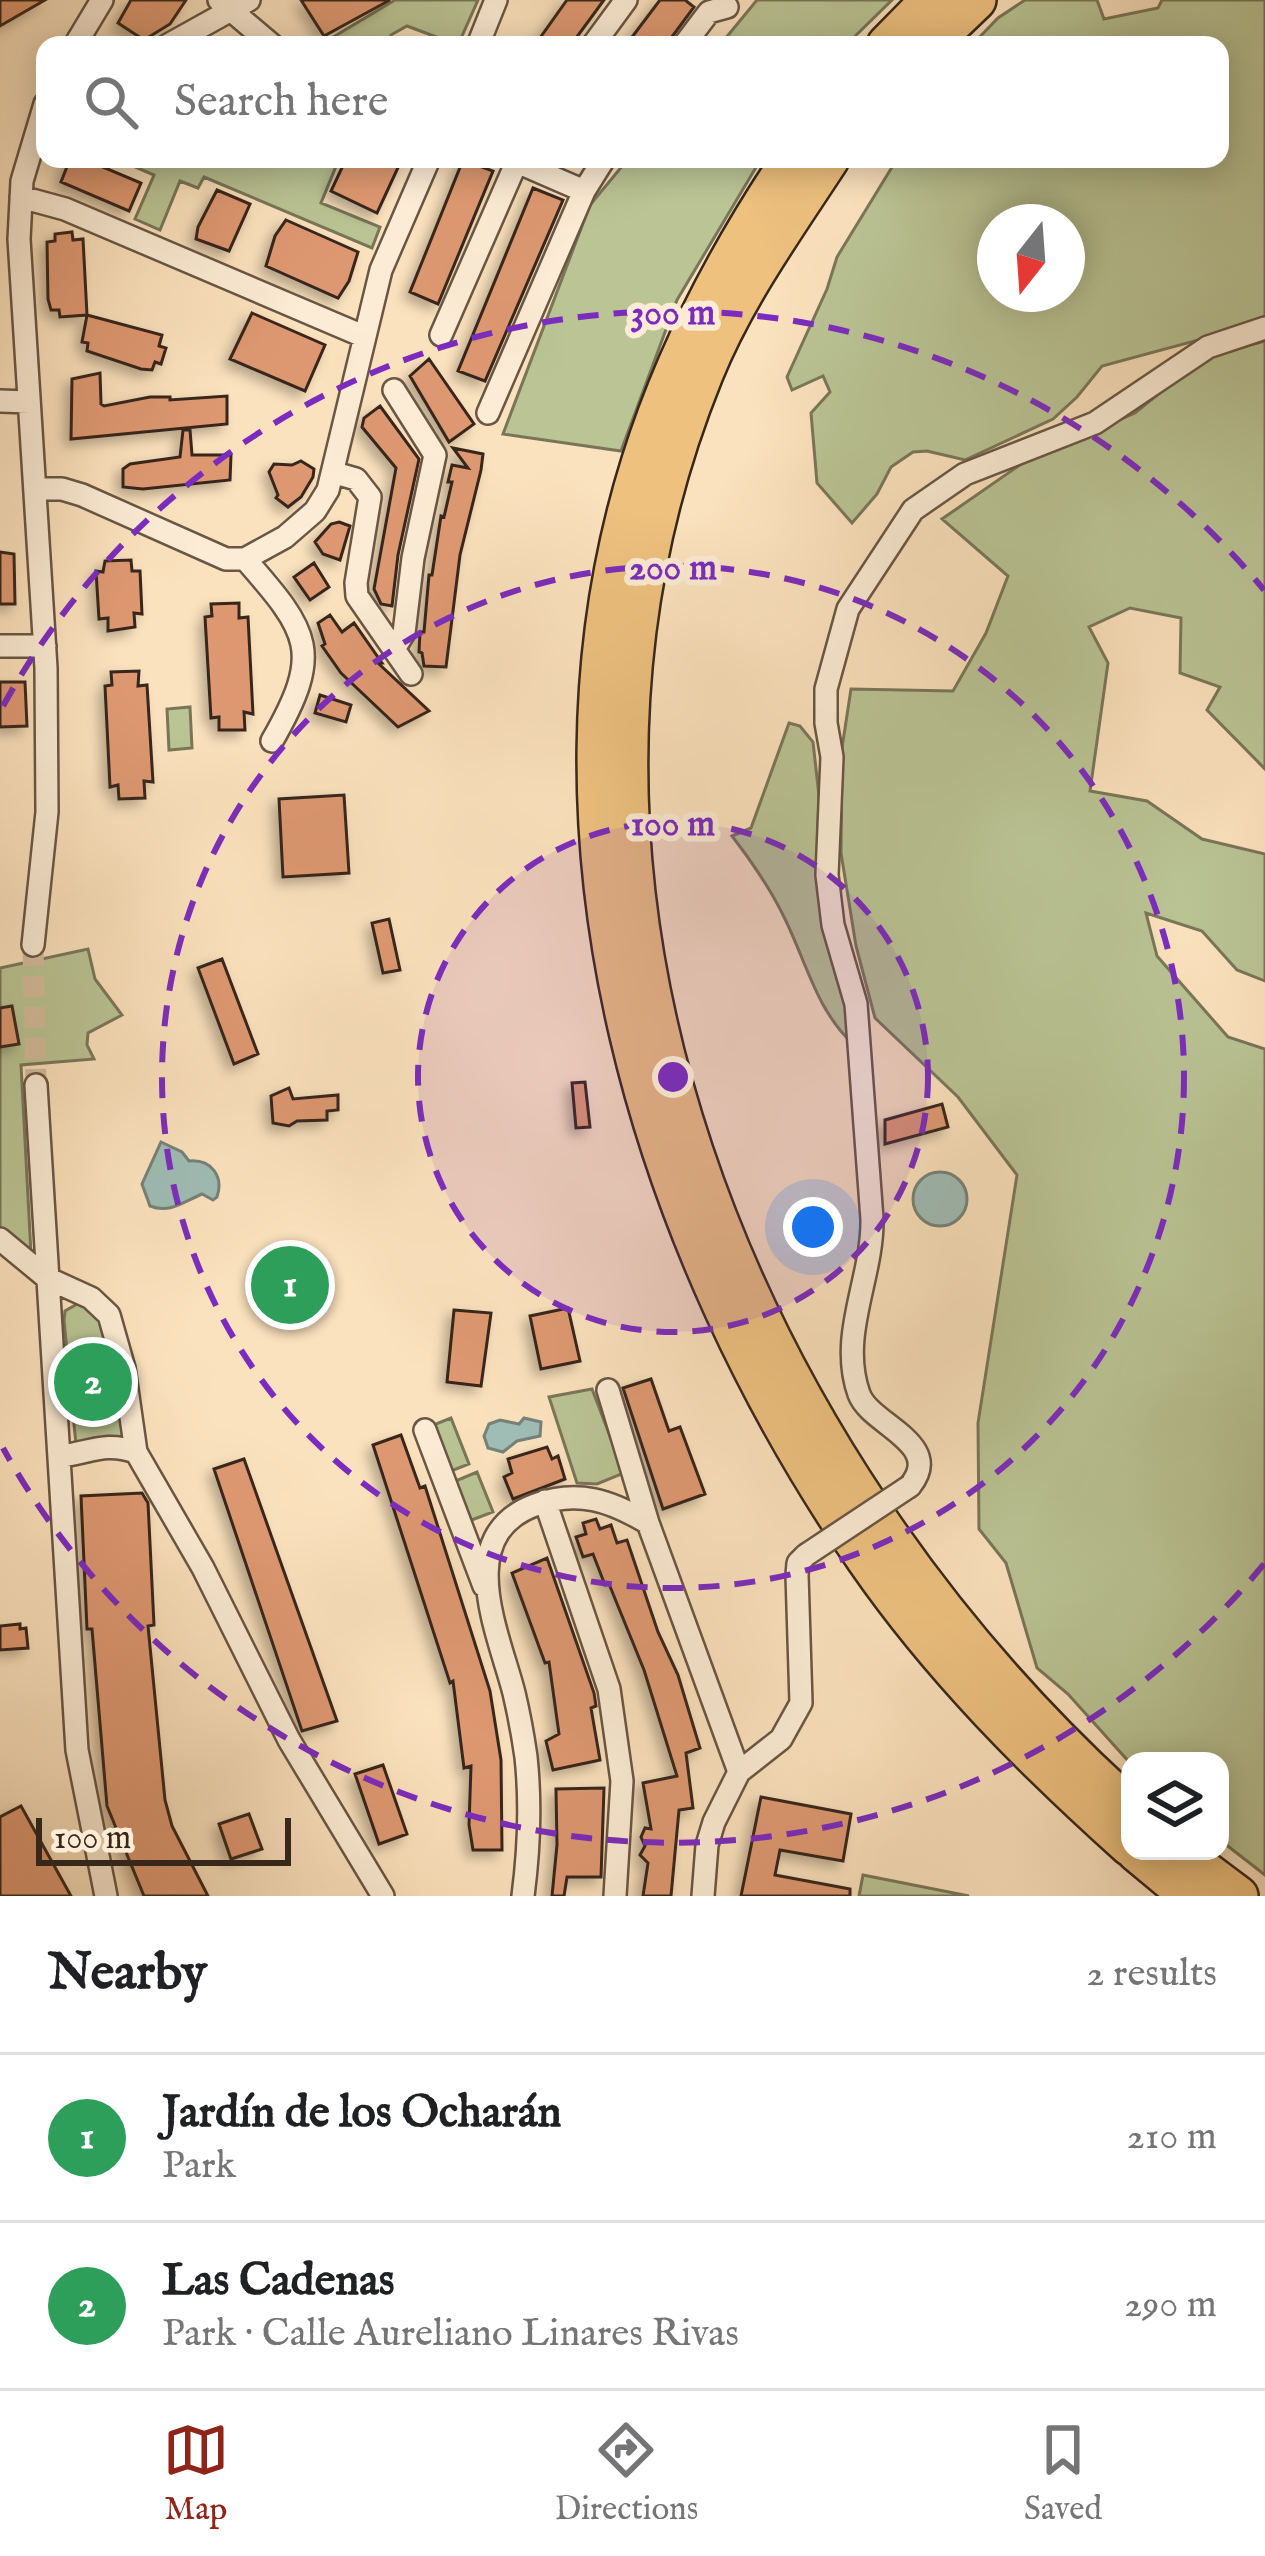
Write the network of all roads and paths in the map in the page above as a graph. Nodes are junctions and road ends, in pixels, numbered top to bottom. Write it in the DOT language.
graph roads {
  1 [pos="102,0"];
  2 [pos="496,0"];
  3 [pos="626,0"];
  4 [pos="931,0"];
  5 [pos="976,0"];
  6 [pos="233,4"];
  7 [pos="727,7"];
  8 [pos="80,36"];
  9 [pos="182,36"];
  10 [pos="263,36"];
  11 [pos="482,36"];
  12 [pos="600,36"];
  13 [pos="691,36"];
  14 [pos="896,36"];
  15 [pos="938,36"];
  16 [pos="36,128"];
  17 [pos="425,168"];
  18 [pos="512,168"];
  19 [pos="533,168"];
  20 [pos="598,168"];
  21 [pos="786,168"];
  22 [pos="824,168"];
  23 [pos="15,185"];
  24 [pos="584,190"];
  25 [pos="1265,328"];
  26 [pos="441,335"];
  27 [pos="363,336"];
  28 [pos="394,390"];
  29 [pos="0,401"];
  30 [pos="28,402"];
  31 [pos="488,413"];
  32 [pos="334,473"];
  33 [pos="35,490"];
  34 [pos="245,559"];
  35 [pos="0,646"];
  36 [pos="45,646"];
  37 [pos="394,649"];
  38 [pos="411,674"];
  39 [pos="272,741"];
  40 [pos="33,945"];
  41 [pos="36,1085"];
  42 [pos="0,1239"];
  43 [pos="47,1278"];
  44 [pos="608,1390"];
  45 [pos="425,1430"];
  46 [pos="136,1452"];
  47 [pos="60,1456"];
  48 [pos="545,1501"];
  49 [pos="648,1523"];
  50 [pos="486,1593"];
  51 [pos="739,1772"];
  52 [pos="1121,1800"];
  53 [pos="1121,1837"];
  54 [pos="1147,1860"];
  55 [pos="1190,1860"];
  56 [pos="106,1896"];
  57 [pos="383,1896"];
  58 [pos="523,1896"];
  59 [pos="615,1896"];
  60 [pos="703,1896"];
  61 [pos="1190,1896"];
  62 [pos="1238,1896"];
  1 -- 8 [label="street"];
  2 -- 11 [label="street"];
  3 -- 12 [label="street"];
  4 -- 14 [label="highway"];
  5 -- 15 [label="highway"];
  6 -- 9 [label="street"];
  6 -- 10 [label="street"];
  7 -- 13 [label="street"];
  16 -- 23 [label="street"];
  17 -- 27 [label="street"];
  18 -- 26 [label="street"];
  19 -- 24 [label="street"];
  20 -- 24 [label="street"];
  21 -- 53 [label="highway"];
  22 -- 52 [label="highway"];
  23 -- 27 [label="street"];
  23 -- 30 [label="street"];
  24 -- 31 [label="street"];
  25 -- 51 [label="street, bridge"];
  27 -- 32 [label="street"];
  28 -- 37 [label="street"];
  29 -- 30 [label="street"];
  30 -- 33 [label="street"];
  32 -- 34 [label="street"];
  32 -- 37 [label="street"];
  33 -- 34 [label="street"];
  33 -- 36 [label="street"];
  34 -- 39 [label="street"];
  35 -- 36 [label="street"];
  36 -- 40 [label="street"];
  37 -- 38 [label="street"];
  41 -- 43 [label="street"];
  42 -- 43 [label="street"];
  43 -- 46 [label="street"];
  43 -- 47 [label="street"];
  44 -- 49 [label="street"];
  45 -- 50 [label="street"];
  46 -- 47 [label="street"];
  46 -- 57 [label="street"];
  47 -- 56 [label="street"];
  48 -- 49 [label="street"];
  48 -- 50 [label="street"];
  48 -- 59 [label="street"];
  49 -- 51 [label="street"];
  50 -- 58 [label="street"];
  51 -- 60 [label="street"];
  54 -- 61 [label="highway"];
  55 -- 62 [label="highway"];
}
